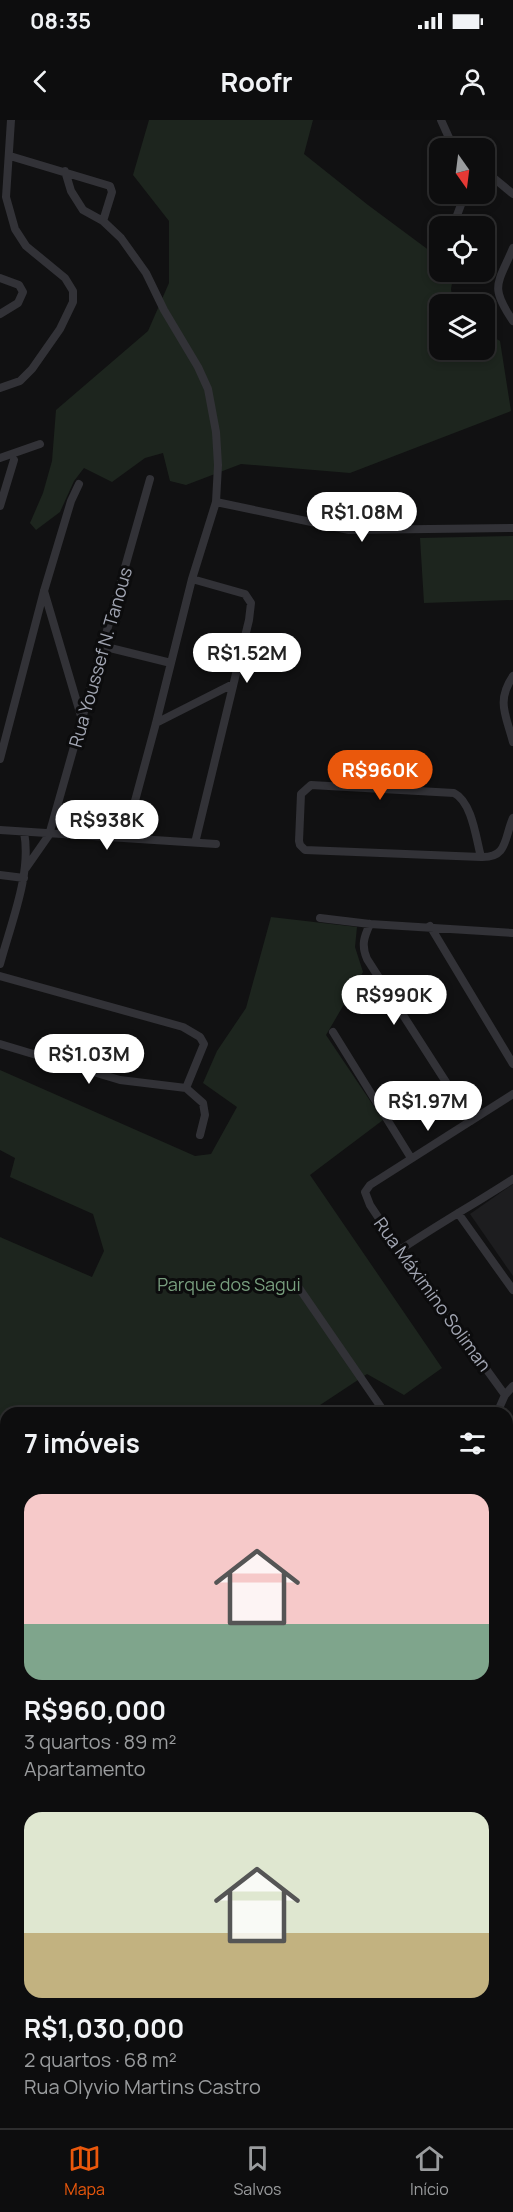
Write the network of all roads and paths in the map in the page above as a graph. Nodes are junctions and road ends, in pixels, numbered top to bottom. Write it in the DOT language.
graph roads {
  1 [pos="11,120"];
  2 [pos="441,120"];
  3 [pos="449,138"];
  4 [pos="10,156"];
  5 [pos="65,171"];
  6 [pos="7,174"];
  7 [pos="495,179"];
  8 [pos="0,181"];
  9 [pos="513,194"];
  10 [pos="103,221"];
  11 [pos="513,248"];
  12 [pos="0,278"];
  13 [pos="0,314"];
  14 [pos="513,321"];
  15 [pos="0,388"];
  16 [pos="40,444"];
  17 [pos="0,458"];
  18 [pos="14,460"];
  19 [pos="150,479"];
  20 [pos="79,483"];
  21 [pos="216,502"];
  22 [pos="0,506"];
  23 [pos="513,528"];
  24 [pos="192,579"];
  25 [pos="44,591"];
  26 [pos="102,646"];
  27 [pos="171,663"];
  28 [pos="513,676"];
  29 [pos="233,684"];
  30 [pos="81,717"];
  31 [pos="156,723"];
  32 [pos="513,742"];
  33 [pos="0,759"];
  34 [pos="513,818"];
  35 [pos="0,830"];
  36 [pos="24,832"];
  37 [pos="49,835"];
  38 [pos="124,838"];
  39 [pos="195,843"];
  40 [pos="216,844"];
  41 [pos="481,857"];
  42 [pos="25,873"];
  43 [pos="0,875"];
  44 [pos="320,918"];
  45 [pos="370,924"];
  46 [pos="430,926"];
  47 [pos="513,933"];
  48 [pos="0,964"];
  49 [pos="0,976"];
  50 [pos="333,1032"];
  51 [pos="0,1044"];
  52 [pos="513,1064"];
  53 [pos="186,1088"];
  54 [pos="513,1094"];
  55 [pos="471,1120"];
  56 [pos="200,1135"];
  57 [pos="411,1158"];
  58 [pos="513,1179"];
  59 [pos="458,1214"];
  60 [pos="399,1250"];
  61 [pos="299,1288"];
  62 [pos="513,1290"];
  63 [pos="513,1386"];
  64 [pos="505,1395"];
  65 [pos="381,1407"];
  66 [pos="500,1407"];
  1 -- 4 [label="street"];
  2 -- 3 [label="street"];
  4 -- 5 [label="street"];
  4 -- 6 [label="street"];
  5 -- 10 [label="street"];
  5 -- 10 [label="street"];
  6 -- 8 [label="street"];
  6 -- 15 [label="street"];
  7 -- 9 [label="street"];
  10 -- 21 [label="street"];
  11 -- 14 [label="street"];
  12 -- 13 [label="street"];
  16 -- 17 [label="street"];
  18 -- 22 [label="street"];
  19 -- 26 [label="street, Rua Youssef N. Tanous"];
  20 -- 25 [label="street"];
  21 -- 23 [label="street"];
  21 -- 24 [label="street"];
  24 -- 27 [label="street"];
  24 -- 29 [label="street"];
  25 -- 30 [label="street"];
  25 -- 33 [label="street"];
  26 -- 27 [label="street"];
  26 -- 30 [label="street, Rua Youssef N. Tanous"];
  27 -- 31 [label="street"];
  28 -- 32 [label="street"];
  29 -- 31 [label="street"];
  29 -- 39 [label="street"];
  30 -- 37 [label="street, Rua Youssef N. Tanous"];
  31 -- 38 [label="street"];
  34 -- 41 [label="street"];
  35 -- 36 [label="street"];
  36 -- 37 [label="street"];
  36 -- 42 [label="street"];
  37 -- 38 [label="street"];
  37 -- 42 [label="street, Rua Youssef N. Tanous"];
  38 -- 39 [label="street"];
  39 -- 40 [label="street"];
  41 -- 41 [label="street"];
  42 -- 43 [label="street"];
  42 -- 48 [label="street"];
  44 -- 45 [label="street"];
  45 -- 46 [label="street"];
  45 -- 55 [label="street"];
  46 -- 47 [label="street"];
  46 -- 52 [label="street"];
  49 -- 53 [label="street"];
  50 -- 57 [label="street"];
  51 -- 53 [label="street"];
  53 -- 56 [label="street"];
  54 -- 55 [label="street"];
  55 -- 57 [label="street"];
  57 -- 60 [label="street, Rua Máximino Soliman"];
  58 -- 59 [label="street"];
  59 -- 60 [label="street"];
  59 -- 62 [label="street"];
  60 -- 64 [label="street, Rua Máximino Soliman"];
  61 -- 65 [label="street"];
  63 -- 64 [label="street"];
  64 -- 66 [label="street"];
}
